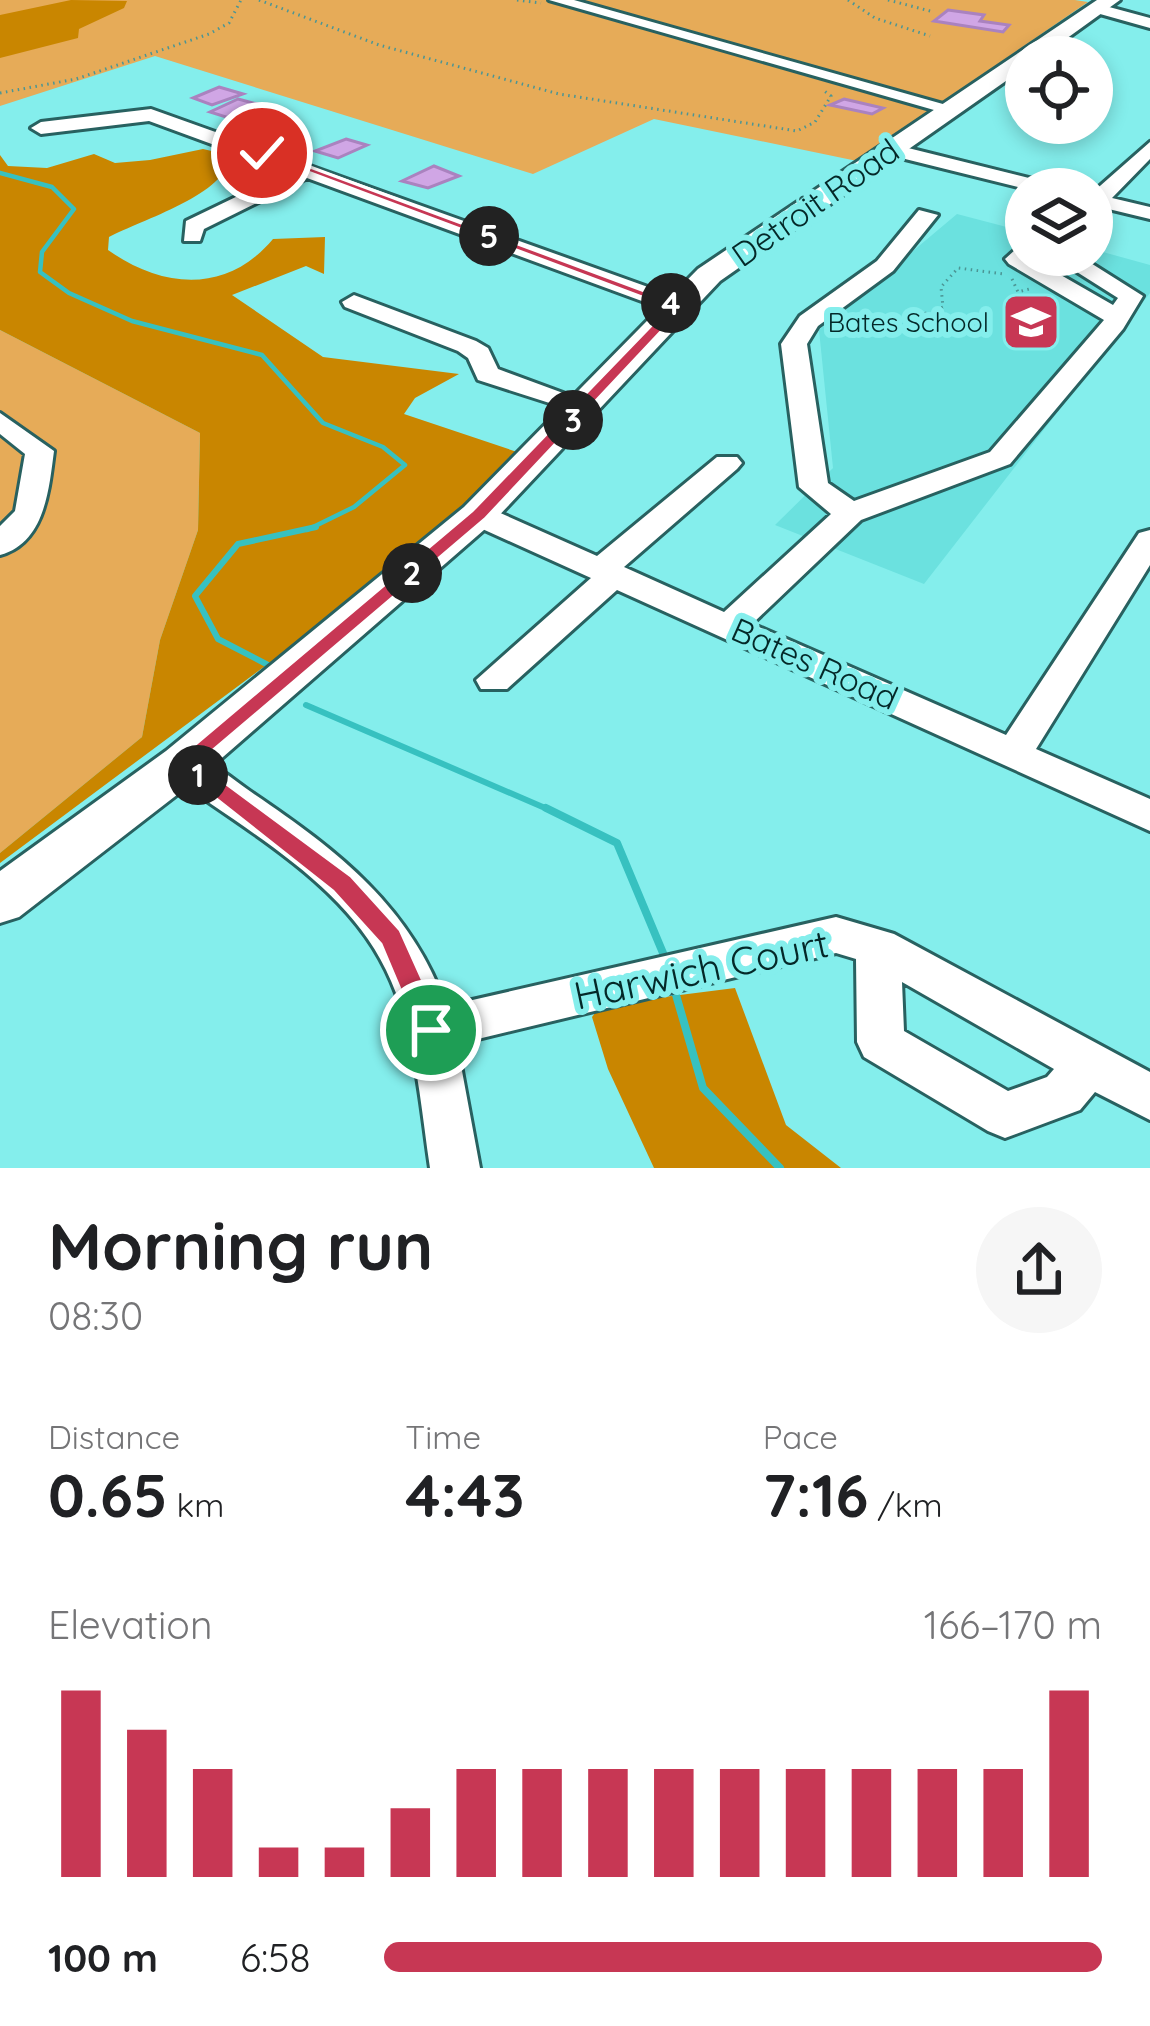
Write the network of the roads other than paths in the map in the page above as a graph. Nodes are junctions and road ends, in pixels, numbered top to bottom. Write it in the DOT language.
graph roads {
  1 [pos="557,3"];
  2 [pos="1104,4"];
  3 [pos="1150,23"];
  4 [pos="948,108"];
  5 [pos="70,125"];
  6 [pos="1150,148"];
  7 [pos="892,150"];
  8 [pos="308,170"];
  9 [pos="1005,178"];
  10 [pos="1113,183"];
  11 [pos="1113,204"];
  12 [pos="1150,213"];
  13 [pos="927,215"];
  14 [pos="192,236"];
  15 [pos="1046,276"];
  16 [pos="1097,276"];
  17 [pos="354,302"];
  18 [pos="678,306"];
  19 [pos="1118,318"];
  20 [pos="586,407"];
  21 [pos="0,422"];
  22 [pos="727,463"];
  23 [pos="850,513"];
  24 [pos="478,515"];
  25 [pos="1150,540"];
  26 [pos="0,545"];
  27 [pos="608,572"];
  28 [pos="730,625"];
  29 [pos="494,680"];
  30 [pos="1014,753"];
  31 [pos="183,764"];
  32 [pos="1150,816"];
  33 [pos="0,902"];
  34 [pos="878,947"];
  35 [pos="431,1030"];
  36 [pos="1089,1064"];
  37 [pos="1150,1097"];
  38 [pos="455,1168"];
  1 -- 4 [label="street"];
  2 -- 3 [label="street"];
  2 -- 4 [label="main road, Detroit Road"];
  4 -- 7 [label="main road, Detroit Road"];
  5 -- 8 [label="street"];
  6 -- 10 [label="street"];
  7 -- 9 [label="street"];
  7 -- 18 [label="main road, Detroit Road"];
  8 -- 14 [label="street"];
  8 -- 18 [label="street"];
  11 -- 12 [label="street"];
  13 -- 23 [label="street"];
  15 -- 19 [label="street"];
  16 -- 19 [label="street"];
  17 -- 20 [label="street"];
  18 -- 20 [label="main road, Detroit Road"];
  19 -- 23 [label="street"];
  20 -- 24 [label="main road, Detroit Road"];
  21 -- 26 [label="street"];
  22 -- 27 [label="street"];
  23 -- 28 [label="street"];
  24 -- 27 [label="street, Bates Road"];
  24 -- 31 [label="main road, Detroit Road"];
  25 -- 30 [label="street"];
  27 -- 28 [label="street, Bates Road"];
  27 -- 29 [label="street"];
  28 -- 30 [label="street, Bates Road"];
  30 -- 32 [label="street, Bates Road"];
  31 -- 33 [label="main road, Detroit Road"];
  31 -- 35 [label="street"];
  34 -- 35 [label="street, Harwich Court"];
  34 -- 36 [label="street, Harwich Court"];
  34 -- 36 [label="street"];
  35 -- 38 [label="street"];
  36 -- 37 [label="street, Harwich Court"];
}
